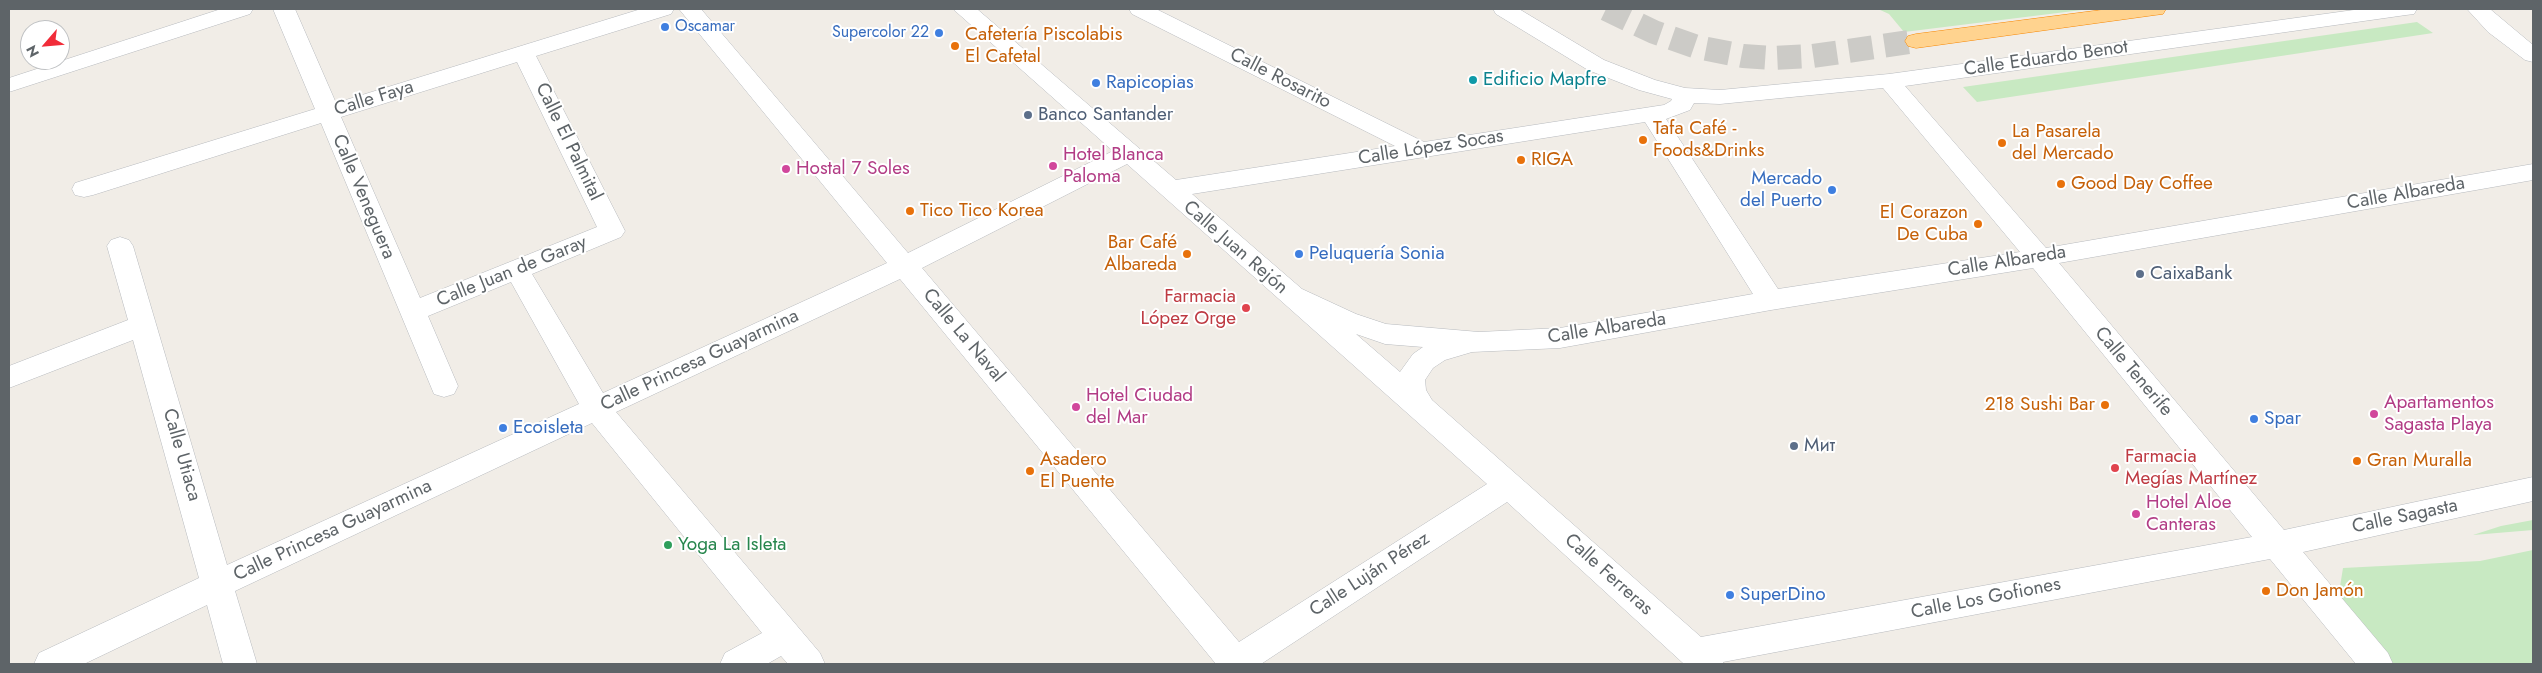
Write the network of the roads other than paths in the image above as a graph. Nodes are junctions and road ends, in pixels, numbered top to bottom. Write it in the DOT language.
graph roads {
  1 [pos="242,9"];
  2 [pos="284,9"];
  3 [pos="664,9"];
  4 [pos="690,9"];
  5 [pos="964,9"];
  6 [pos="1140,9"];
  7 [pos="1504,9"];
  8 [pos="2155,9"];
  9 [pos="2406,9"];
  10 [pos="2485,10"];
  11 [pos="188,17"];
  12 [pos="1916,41"];
  13 [pos="523,52"];
  14 [pos="2533,55"];
  15 [pos="1889,81"];
  16 [pos="9,86"];
  17 [pos="1684,94"];
  18 [pos="327,113"];
  19 [pos="1651,114"];
  20 [pos="1420,149"];
  21 [pos="1129,154"];
  22 [pos="2533,172"];
  23 [pos="84,190"];
  24 [pos="1169,190"];
  25 [pos="612,232"];
  26 [pos="120,246"];
  27 [pos="2038,258"];
  28 [pos="904,266"];
  29 [pos="517,270"];
  30 [pos="1284,291"];
  31 [pos="1771,300"];
  32 [pos="412,312"];
  33 [pos="144,325"];
  34 [pos="1479,342"];
  35 [pos="9,377"];
  36 [pos="444,386"];
  37 [pos="1422,408"];
  38 [pos="597,409"];
  39 [pos="1508,486"];
  40 [pos="2533,489"];
  41 [pos="2276,546"];
  42 [pos="218,584"];
  43 [pos="784,637"];
  44 [pos="1701,659"];
  45 [pos="51,664"];
  46 [pos="240,664"];
  47 [pos="737,664"];
  48 [pos="808,664"];
  49 [pos="1235,664"];
  50 [pos="2376,664"];
  1 -- 11 [label="street"];
  2 -- 18 [label="street, Calle Veneguera"];
  3 -- 13 [label="street, Calle Faya"];
  4 -- 28 [label="street, Calle La Naval"];
  5 -- 21 [label="street, Calle Juan Rejón"];
  6 -- 20 [label="street, Calle Rosarito"];
  7 -- 17 [label="street, Calle Eduardo Benot"];
  8 -- 12 [label="highway"];
  9 -- 15 [label="street, Calle Eduardo Benot"];
  10 -- 14 [label="street"];
  11 -- 16 [label="street"];
  13 -- 18 [label="street, Calle Faya"];
  13 -- 25 [label="street, Calle El Palmital"];
  15 -- 17 [label="street, Calle Eduardo Benot"];
  15 -- 27 [label="street, Calle Tenerife"];
  17 -- 19 [label="street, Calle López Socas"];
  18 -- 23 [label="street, Calle Faya"];
  18 -- 32 [label="street, Calle Veneguera"];
  19 -- 20 [label="street, Calle López Socas"];
  19 -- 31 [label="street"];
  20 -- 24 [label="street, Calle López Socas"];
  21 -- 24 [label="street, Calle Juan Rejón"];
  21 -- 28 [label="street, Calle Princesa Guayarmina"];
  22 -- 27 [label="street, Calle Albareda"];
  24 -- 30 [label="street, Calle Juan Rejón"];
  25 -- 29 [label="street, Calle Juan de Garay"];
  26 -- 33 [label="street, Calle Utiaca"];
  27 -- 31 [label="street, Calle Albareda"];
  27 -- 41 [label="street, Calle Tenerife"];
  28 -- 38 [label="street, Calle Princesa Guayarmina"];
  28 -- 49 [label="street, Calle La Naval"];
  29 -- 32 [label="street, Calle Juan de Garay"];
  29 -- 38 [label="street"];
  30 -- 34 [label="street, Calle Albareda"];
  30 -- 37 [label="street, Calle Juan Rejón"];
  31 -- 34 [label="street, Calle Albareda"];
  32 -- 36 [label="street, Calle Veneguera"];
  33 -- 35 [label="street"];
  33 -- 42 [label="street, Calle Utiaca"];
  34 -- 37 [label="street, Calle Albareda"];
  37 -- 39 [label="street, Calle Juan Rejón"];
  38 -- 42 [label="street, Calle Princesa Guayarmina"];
  38 -- 43 [label="street"];
  39 -- 44 [label="street, Calle Ferreras"];
  39 -- 49 [label="street, Calle Luján Pérez"];
  40 -- 41 [label="street, Calle Sagasta"];
  41 -- 44 [label="street, Calle Los Gofiones"];
  41 -- 50 [label="street, Calle Tenerife"];
  42 -- 45 [label="street, Calle Princesa Guayarmina"];
  42 -- 46 [label="street, Calle Utiaca"];
  43 -- 47 [label="street"];
  43 -- 48 [label="street"];
}
